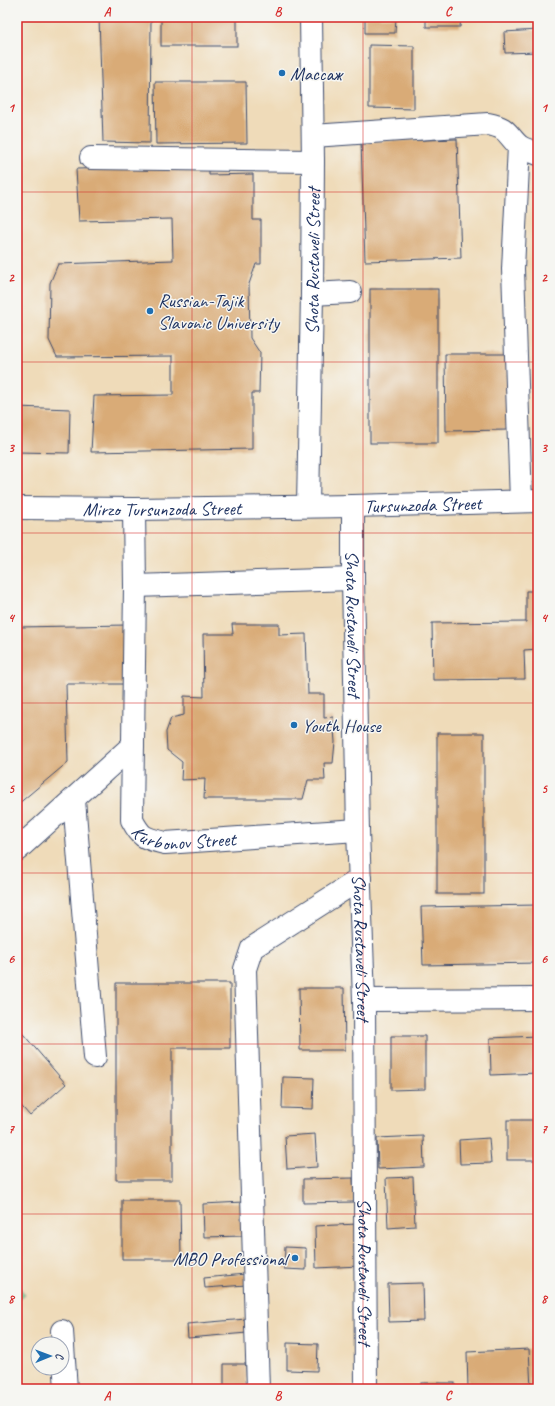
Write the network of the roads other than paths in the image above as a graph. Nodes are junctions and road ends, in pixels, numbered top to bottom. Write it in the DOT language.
graph roads {
  1 [pos="311,17"];
  2 [pos="313,136"];
  3 [pos="528,150"];
  4 [pos="91,158"];
  5 [pos="313,161"];
  6 [pos="350,292"];
  7 [pos="312,294"];
  8 [pos="528,446"];
  9 [pos="529,501"];
  10 [pos="308,506"];
  11 [pos="353,506"];
  12 [pos="17,508"];
  13 [pos="134,509"];
  14 [pos="353,579"];
  15 [pos="135,586"];
  16 [pos="132,745"];
  17 [pos="74,800"];
  18 [pos="358,830"];
  19 [pos="17,850"];
  20 [pos="360,879"];
  21 [pos="538,999"];
  22 [pos="364,1000"];
  23 [pos="95,1057"];
  24 [pos="62,1331"];
  25 [pos="66,1389"];
  26 [pos="258,1389"];
  27 [pos="366,1389"];
  1 -- 2 [label="street, Shota Rustaveli Street"];
  2 -- 3 [label="street"];
  2 -- 5 [label="street, Shota Rustaveli Street"];
  3 -- 8 [label="street"];
  4 -- 5 [label="street"];
  5 -- 7 [label="street, Shota Rustaveli Street"];
  6 -- 7 [label="street"];
  7 -- 10 [label="street, Shota Rustaveli Street"];
  8 -- 9 [label="street"];
  9 -- 11 [label="street, Tursunzoda Street"];
  10 -- 11 [label="street, Tursunzoda Street"];
  10 -- 13 [label="street, Mirzo Tursunzoda Street"];
  11 -- 14 [label="street, Shota Rustaveli Street"];
  12 -- 13 [label="street, Mirzo Tursunzoda Street"];
  13 -- 15 [label="street, Kurbonov Street"];
  14 -- 15 [label="street"];
  14 -- 18 [label="street, Shota Rustaveli Street"];
  15 -- 16 [label="street, Kurbonov Street"];
  16 -- 17 [label="street"];
  16 -- 18 [label="street, Kurbonov Street"];
  17 -- 19 [label="street"];
  17 -- 23 [label="street"];
  18 -- 20 [label="street, Shota Rustaveli Street"];
  20 -- 22 [label="street, Shota Rustaveli Street"];
  20 -- 26 [label="street"];
  21 -- 22 [label="street"];
  22 -- 27 [label="street, Shota Rustaveli Street"];
  24 -- 25 [label="street"];
}
